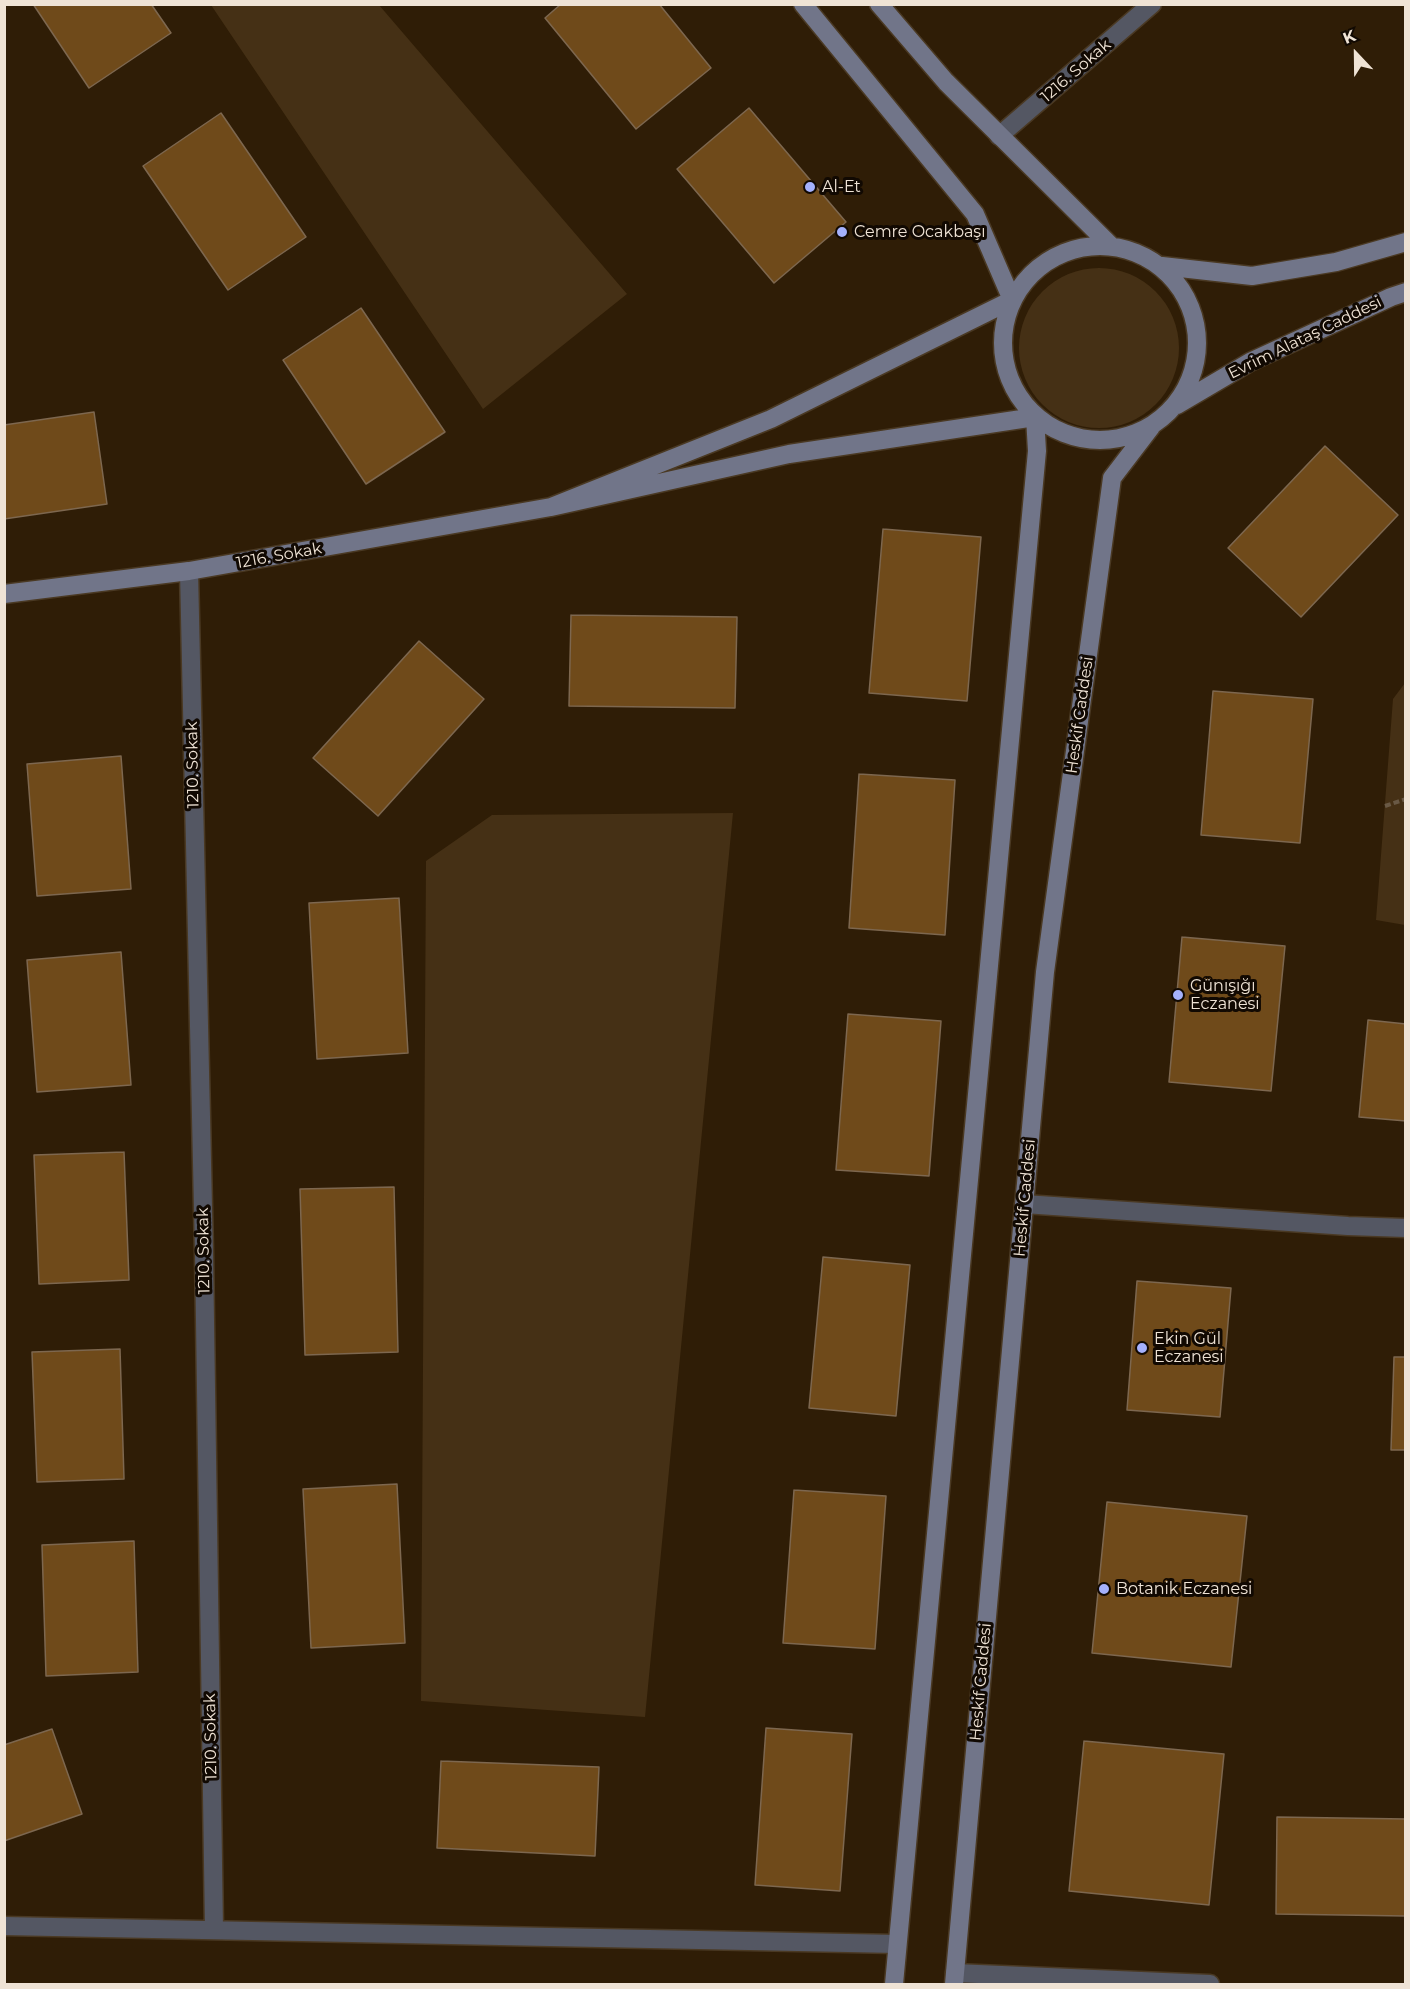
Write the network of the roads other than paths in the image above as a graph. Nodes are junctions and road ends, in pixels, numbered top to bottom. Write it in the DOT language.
graph roads {
  1 [pos="803,4"];
  2 [pos="879,4"];
  3 [pos="1152,4"];
  4 [pos="999,136"];
  5 [pos="1406,242"];
  6 [pos="1110,245"];
  7 [pos="1161,266"];
  8 [pos="1406,292"];
  9 [pos="1012,300"];
  10 [pos="1175,406"];
  11 [pos="1035,417"];
  12 [pos="1150,427"];
  13 [pos="551,507"];
  14 [pos="189,571"];
  15 [pos="4,594"];
  16 [pos="1024,1204"];
  17 [pos="1406,1228"];
  18 [pos="4,1926"];
  19 [pos="214,1930"];
  20 [pos="897,1944"];
  21 [pos="955,1979"];
  22 [pos="894,1984"];
  23 [pos="1210,1984"];
  1 -- 9 [label="main road"];
  2 -- 4 [label="main road"];
  3 -- 4 [label="street, 1216. Sokak"];
  4 -- 6 [label="main road"];
  5 -- 7 [label="main road"];
  6 -- 7 [label="main road"];
  6 -- 9 [label="main road"];
  7 -- 10 [label="main road"];
  8 -- 10 [label="main road, Evrim Alataş Caddesi"];
  9 -- 11 [label="main road"];
  9 -- 13 [label="main road"];
  10 -- 12 [label="main road"];
  11 -- 12 [label="main road"];
  11 -- 13 [label="main road"];
  11 -- 20 [label="main road"];
  12 -- 16 [label="main road, Heskif Caddesi"];
  13 -- 14 [label="main road, 1216. Sokak"];
  14 -- 15 [label="main road, 1216. Sokak"];
  14 -- 19 [label="street, 1210. Sokak"];
  16 -- 17 [label="street"];
  16 -- 21 [label="main road, Heskif Caddesi"];
  18 -- 19 [label="street"];
  19 -- 20 [label="street"];
  20 -- 22 [label="main road"];
  21 -- 23 [label="street"];
}
